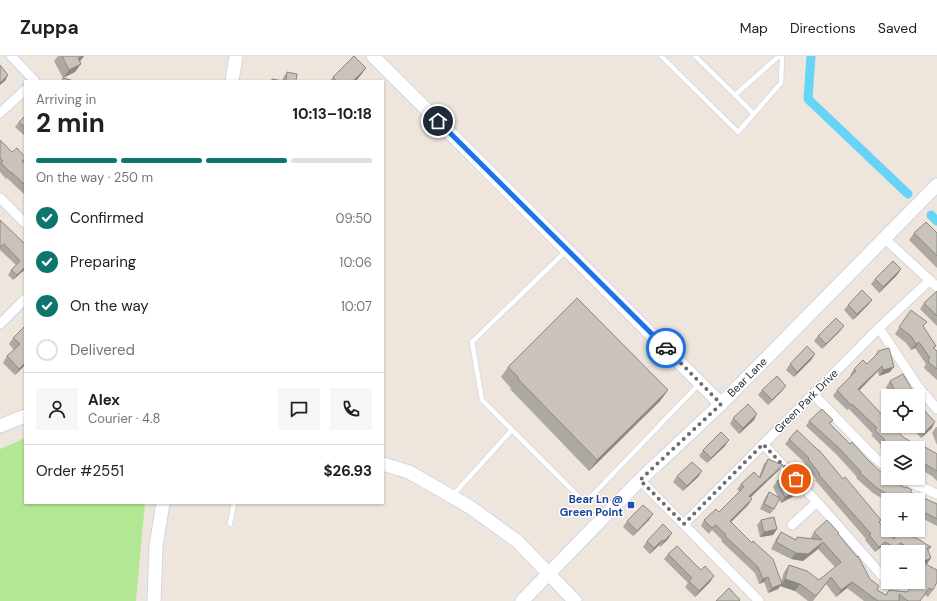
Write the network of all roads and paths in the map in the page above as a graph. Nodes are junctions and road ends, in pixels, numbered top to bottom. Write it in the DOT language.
graph roads {
  1 [pos="11,56"];
  2 [pos="236,56"];
  3 [pos="373,56"];
  4 [pos="662,56"];
  5 [pos="670,56"];
  6 [pos="695,56"];
  7 [pos="779,56"];
  8 [pos="782,56"];
  9 [pos="666,60"];
  10 [pos="35,80"];
  11 [pos="232,80"];
  12 [pos="24,91"];
  13 [pos="735,95"];
  14 [pos="0,113"];
  15 [pos="754,114"];
  16 [pos="937,185"];
  17 [pos="0,198"];
  18 [pos="24,222"];
  19 [pos="884,238"];
  20 [pos="567,250"];
  21 [pos="930,280"];
  22 [pos="937,287"];
  23 [pos="24,300"];
  24 [pos="0,324"];
  25 [pos="879,328"];
  26 [pos="700,382"];
  27 [pos="813,394"];
  28 [pos="721,404"];
  29 [pos="937,409"];
  30 [pos="24,416"];
  31 [pos="0,426"];
  32 [pos="512,430"];
  33 [pos="763,444"];
  34 [pos="881,462"];
  35 [pos="384,464"];
  36 [pos="640,480"];
  37 [pos="914,485"];
  38 [pos="937,494"];
  39 [pos="452,497"];
  40 [pos="818,502"];
  41 [pos="162,504"];
  42 [pos="234,504"];
  43 [pos="230,524"];
  44 [pos="684,524"];
  45 [pos="792,525"];
  46 [pos="881,574"];
  47 [pos="548,575"];
  48 [pos="154,601"];
  49 [pos="522,601"];
  50 [pos="575,601"];
  51 [pos="759,601"];
  1 -- 10 [label="street"];
  2 -- 11 [label="street"];
  3 -- 20 [label="street"];
  4 -- 9 [label="lane"];
  5 -- 9 [label="lane"];
  6 -- 13 [label="lane"];
  7 -- 13 [label="lane"];
  8 -- 15 [label="lane"];
  9 -- 15 [label="lane"];
  12 -- 14 [label="street"];
  13 -- 15 [label="lane"];
  16 -- 19 [label="street, Bear Lane"];
  17 -- 18 [label="street"];
  19 -- 21 [label="street"];
  19 -- 28 [label="street, Bear Lane"];
  20 -- 26 [label="street"];
  20 -- 32 [label="lane"];
  21 -- 22 [label="street"];
  21 -- 25 [label="street, Green Park Drive"];
  23 -- 24 [label="street"];
  25 -- 27 [label="street, Green Park Drive"];
  25 -- 29 [label="street"];
  26 -- 28 [label="street"];
  26 -- 32 [label="lane"];
  27 -- 33 [label="street, Green Park Drive"];
  27 -- 34 [label="street"];
  28 -- 36 [label="street, Bear Lane"];
  30 -- 31 [label="street"];
  32 -- 39 [label="lane"];
  33 -- 40 [label="street"];
  33 -- 44 [label="street, Green Park Drive"];
  35 -- 39 [label="street"];
  36 -- 44 [label="street"];
  36 -- 47 [label="street, Bear Lane"];
  37 -- 38 [label="street"];
  39 -- 47 [label="street"];
  40 -- 45 [label="street"];
  40 -- 46 [label="street"];
  41 -- 48 [label="street"];
  42 -- 43 [label="lane"];
  44 -- 51 [label="street"];
  47 -- 49 [label="street, Bear Lane"];
  47 -- 50 [label="street"];
}
